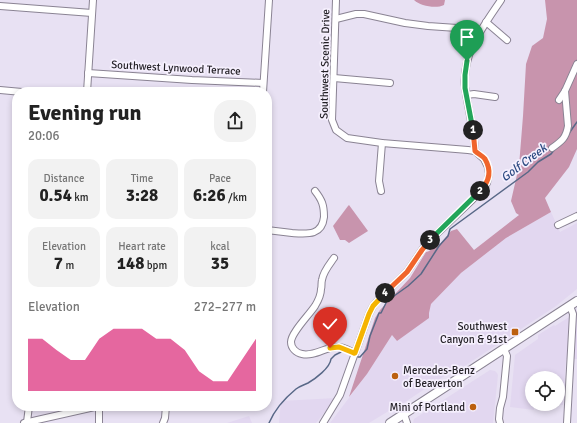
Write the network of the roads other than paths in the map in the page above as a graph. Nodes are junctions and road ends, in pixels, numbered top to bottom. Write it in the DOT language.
graph roads {
  1 [pos="93,0"];
  2 [pos="269,0"];
  3 [pos="336,0"];
  4 [pos="500,0"];
  5 [pos="0,6"];
  6 [pos="92,13"];
  7 [pos="336,20"];
  8 [pos="486,22"];
  9 [pos="476,38"];
  10 [pos="507,40"];
  11 [pos="577,64"];
  12 [pos="88,73"];
  13 [pos="334,78"];
  14 [pos="263,83"];
  15 [pos="390,83"];
  16 [pos="87,87"];
  17 [pos="263,87"];
  18 [pos="0,90"];
  19 [pos="12,91"];
  20 [pos="565,91"];
  21 [pos="467,96"];
  22 [pos="495,97"];
  23 [pos="559,100"];
  24 [pos="382,143"];
  25 [pos="552,148"];
  26 [pos="475,151"];
  27 [pos="315,191"];
  28 [pos="382,191"];
  29 [pos="577,216"];
  30 [pos="558,225"];
  31 [pos="272,231"];
  32 [pos="334,258"];
  33 [pos="574,303"];
  34 [pos="504,349"];
  35 [pos="355,353"];
  36 [pos="574,363"];
  37 [pos="28,411"];
  38 [pos="76,411"];
  39 [pos="99,411"];
  40 [pos="166,411"];
  41 [pos="404,414"];
  42 [pos="26,422"];
  43 [pos="99,423"];
  44 [pos="163,423"];
  45 [pos="323,423"];
  46 [pos="390,423"];
  47 [pos="407,423"];
  48 [pos="500,423"];
  49 [pos="568,423"];
  1 -- 6 [label="street"];
  2 -- 14 [label="street"];
  3 -- 7 [label="street, Southwest Scenic Drive"];
  4 -- 8 [label="street"];
  5 -- 6 [label="street"];
  6 -- 12 [label="street"];
  7 -- 9 [label="street"];
  7 -- 13 [label="street, Southwest Scenic Drive"];
  8 -- 9 [label="street"];
  8 -- 10 [label="street"];
  9 -- 21 [label="street"];
  11 -- 20 [label="street"];
  12 -- 14 [label="street, Southwest Lynwood Terrace"];
  12 -- 16 [label="street"];
  13 -- 15 [label="street"];
  13 -- 24 [label="street, Southwest Scenic Drive"];
  14 -- 17 [label="street"];
  18 -- 19 [label="street"];
  20 -- 23 [label="street"];
  20 -- 25 [label="street"];
  21 -- 22 [label="street"];
  21 -- 26 [label="street"];
  24 -- 26 [label="street, Southwest Scenic Drive"];
  24 -- 28 [label="street"];
  26 -- 35 [label="street"];
  27 -- 31 [label="street"];
  29 -- 30 [label="street"];
  32 -- 35 [label="street"];
  33 -- 34 [label="main road"];
  33 -- 36 [label="street"];
  34 -- 41 [label="main road"];
  34 -- 48 [label="street"];
  35 -- 45 [label="street"];
  36 -- 49 [label="street"];
  37 -- 42 [label="street"];
  38 -- 42 [label="street"];
  39 -- 43 [label="street"];
  40 -- 44 [label="street"];
  41 -- 46 [label="main road"];
  41 -- 47 [label="street"];
}
